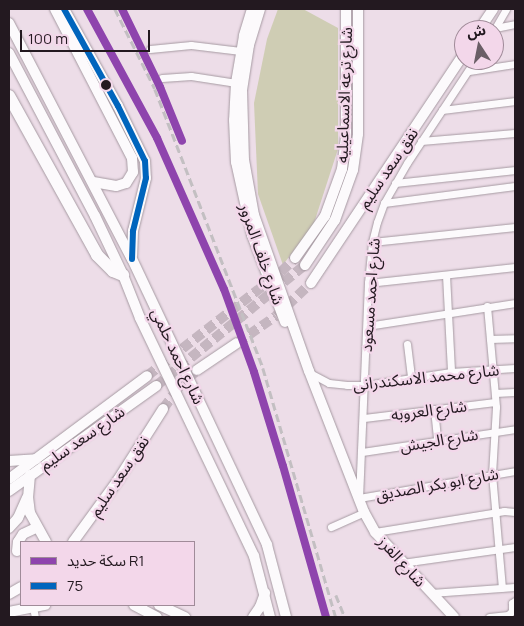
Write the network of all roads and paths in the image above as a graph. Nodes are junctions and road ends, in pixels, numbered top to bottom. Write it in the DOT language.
graph roads {
  1 [pos="55,9"];
  2 [pos="64,9"];
  3 [pos="252,9"];
  4 [pos="260,9"];
  5 [pos="346,9"];
  6 [pos="358,9"];
  7 [pos="493,9"];
  8 [pos="506,9"];
  9 [pos="486,20"];
  10 [pos="499,20"];
  11 [pos="9,23"];
  12 [pos="150,48"];
  13 [pos="240,51"];
  14 [pos="9,54"];
  15 [pos="515,64"];
  16 [pos="454,69"];
  17 [pos="469,71"];
  18 [pos="162,78"];
  19 [pos="236,83"];
  20 [pos="9,96"];
  21 [pos="515,101"];
  22 [pos="442,110"];
  23 [pos="515,133"];
  24 [pos="422,142"];
  25 [pos="515,170"];
  26 [pos="93,182"];
  27 [pos="395,183"];
  28 [pos="515,186"];
  29 [pos="384,203"];
  30 [pos="515,227"];
  31 [pos="372,242"];
  32 [pos="132,258"];
  33 [pos="295,258"];
  34 [pos="306,265"];
  35 [pos="515,267"];
  36 [pos="123,275"];
  37 [pos="446,275"];
  38 [pos="311,283"];
  39 [pos="368,283"];
  40 [pos="515,303"];
  41 [pos="487,306"];
  42 [pos="448,312"];
  43 [pos="367,326"];
  44 [pos="515,338"];
  45 [pos="490,339"];
  46 [pos="237,343"];
  47 [pos="407,344"];
  48 [pos="515,368"];
  49 [pos="492,369"];
  50 [pos="197,370"];
  51 [pos="452,372"];
  52 [pos="310,373"];
  53 [pos="147,376"];
  54 [pos="411,377"];
  55 [pos="366,384"];
  56 [pos="156,386"];
  57 [pos="515,392"];
  58 [pos="495,393"];
  59 [pos="495,402"];
  60 [pos="163,409"];
  61 [pos="434,409"];
  62 [pos="364,418"];
  63 [pos="515,429"];
  64 [pos="496,431"];
  65 [pos="438,440"];
  66 [pos="362,452"];
  67 [pos="36,459"];
  68 [pos="9,462"];
  69 [pos="515,471"];
  70 [pos="492,474"];
  71 [pos="30,475"];
  72 [pos="9,479"];
  73 [pos="9,491"];
  74 [pos="28,497"];
  75 [pos="359,498"];
  76 [pos="364,512"];
  77 [pos="515,512"];
  78 [pos="496,513"];
  79 [pos="331,527"];
  80 [pos="9,528"];
  81 [pos="36,528"];
  82 [pos="375,532"];
  83 [pos="45,541"];
  84 [pos="74,541"];
  85 [pos="515,547"];
  86 [pos="498,549"];
  87 [pos="16,550"];
  88 [pos="402,563"];
  89 [pos="515,587"];
  90 [pos="20,588"];
  91 [pos="502,588"];
  92 [pos="265,593"];
  93 [pos="431,593"];
  94 [pos="9,594"];
  95 [pos="515,601"];
  96 [pos="136,606"];
  97 [pos="161,606"];
  98 [pos="9,612"];
  99 [pos="34,612"];
  100 [pos="157,617"];
  101 [pos="184,617"];
  102 [pos="253,617"];
  103 [pos="270,617"];
  104 [pos="286,617"];
  105 [pos="454,617"];
  106 [pos="489,617"];
  1 -- 26 [label="main road"];
  2 -- 32 [label="main road"];
  3 -- 13 [label="main road, شارع خلف المرور"];
  4 -- 52 [label="main road, شارع خلف المرور"];
  5 -- 33 [label="main road, شارع ترعه الاسماعيليه"];
  6 -- 34 [label="main road, شارع ترعه الاسماعيليه"];
  7 -- 9 [label="main road"];
  8 -- 10 [label="street"];
  11 -- 26 [label="main road, شارع احمد حلمي"];
  12 -- 13 [label="street"];
  13 -- 19 [label="main road, شارع خلف المرور"];
  14 -- 36 [label="main road, شارع احمد حلمي"];
  15 -- 17 [label="street"];
  16 -- 38 [label="main road, نفق سعد سليم"];
  17 -- 22 [label="street, شارع احمد مسعود"];
  18 -- 19 [label="street"];
  19 -- 52 [label="main road, شارع خلف المرور"];
  20 -- 36 [label="highway"];
  21 -- 22 [label="street"];
  22 -- 24 [label="street, شارع احمد مسعود"];
  23 -- 24 [label="street"];
  24 -- 27 [label="street, شارع احمد مسعود"];
  25 -- 27 [label="street"];
  26 -- 32 [label="main road, شارع احمد حلمي"];
  27 -- 29 [label="street, شارع احمد مسعود"];
  28 -- 29 [label="street"];
  29 -- 31 [label="street, شارع احمد مسعود"];
  30 -- 31 [label="street"];
  31 -- 39 [label="street, شارع احمد مسعود"];
  32 -- 104 [label="main road, شارع احمد حلمي"];
  35 -- 37 [label="street"];
  36 -- 92 [label="main road, شارع احمد حلمي"];
  37 -- 39 [label="street"];
  37 -- 42 [label="street"];
  39 -- 43 [label="street, شارع احمد مسعود"];
  40 -- 41 [label="street"];
  41 -- 42 [label="street"];
  41 -- 45 [label="street"];
  42 -- 43 [label="street"];
  42 -- 51 [label="street"];
  43 -- 55 [label="street, شارع احمد مسعود"];
  44 -- 45 [label="street"];
  45 -- 49 [label="street"];
  46 -- 50 [label="main road"];
  47 -- 54 [label="street"];
  48 -- 49 [label="street, شارع محمد الاسكندرانى"];
  49 -- 51 [label="street, شارع محمد الاسكندرانى"];
  49 -- 58 [label="street"];
  51 -- 54 [label="street, شارع محمد الاسكندرانى"];
  52 -- 55 [label="street, شارع محمد الاسكندرانى"];
  52 -- 75 [label="main road, شارع خلف المرور"];
  53 -- 67 [label="main road, شارع سعد سليم"];
  54 -- 55 [label="street, شارع محمد الاسكندرانى"];
  55 -- 62 [label="street, شارع احمد مسعود"];
  56 -- 71 [label="main road, شارع سعد سليم"];
  57 -- 58 [label="street"];
  58 -- 59 [label="street"];
  59 -- 61 [label="street, شارع العروبه"];
  59 -- 64 [label="street"];
  60 -- 84 [label="main road, نفق سعد سليم"];
  61 -- 62 [label="street, شارع العروبه"];
  61 -- 65 [label="street"];
  62 -- 66 [label="street, شارع احمد مسعود"];
  63 -- 64 [label="street, شارع الجيش"];
  64 -- 65 [label="street, شارع الجيش"];
  64 -- 70 [label="street"];
  65 -- 66 [label="street, شارع الجيش"];
  66 -- 75 [label="street, شارع احمد مسعود"];
  67 -- 68 [label="main road"];
  67 -- 72 [label="main road, شارع سعد سليم"];
  69 -- 70 [label="street, شارع ابو بكر الصديق"];
  70 -- 75 [label="street, شارع ابو بكر الصديق"];
  70 -- 78 [label="street"];
  71 -- 73 [label="main road, شارع سعد سليم"];
  71 -- 74 [label="main road"];
  74 -- 80 [label="main road"];
  74 -- 81 [label="main road"];
  75 -- 76 [label="main road, شارع الفرز"];
  76 -- 79 [label="street"];
  76 -- 82 [label="main road, شارع الفرز"];
  77 -- 78 [label="street"];
  78 -- 82 [label="street"];
  78 -- 86 [label="street"];
  81 -- 83 [label="main road"];
  81 -- 87 [label="main road"];
  82 -- 88 [label="main road, شارع الفرز"];
  85 -- 86 [label="street"];
  86 -- 88 [label="street"];
  86 -- 91 [label="street"];
  88 -- 93 [label="main road, شارع الفرز"];
  89 -- 91 [label="street"];
  90 -- 94 [label="main road"];
  91 -- 93 [label="street"];
  92 -- 102 [label="main road"];
  92 -- 103 [label="main road, شارع احمد حلمي"];
  93 -- 105 [label="main road, شارع الفرز"];
  95 -- 106 [label="street"];
  96 -- 100 [label="main road"];
  97 -- 101 [label="main road"];
  98 -- 99 [label="main road"];
}
